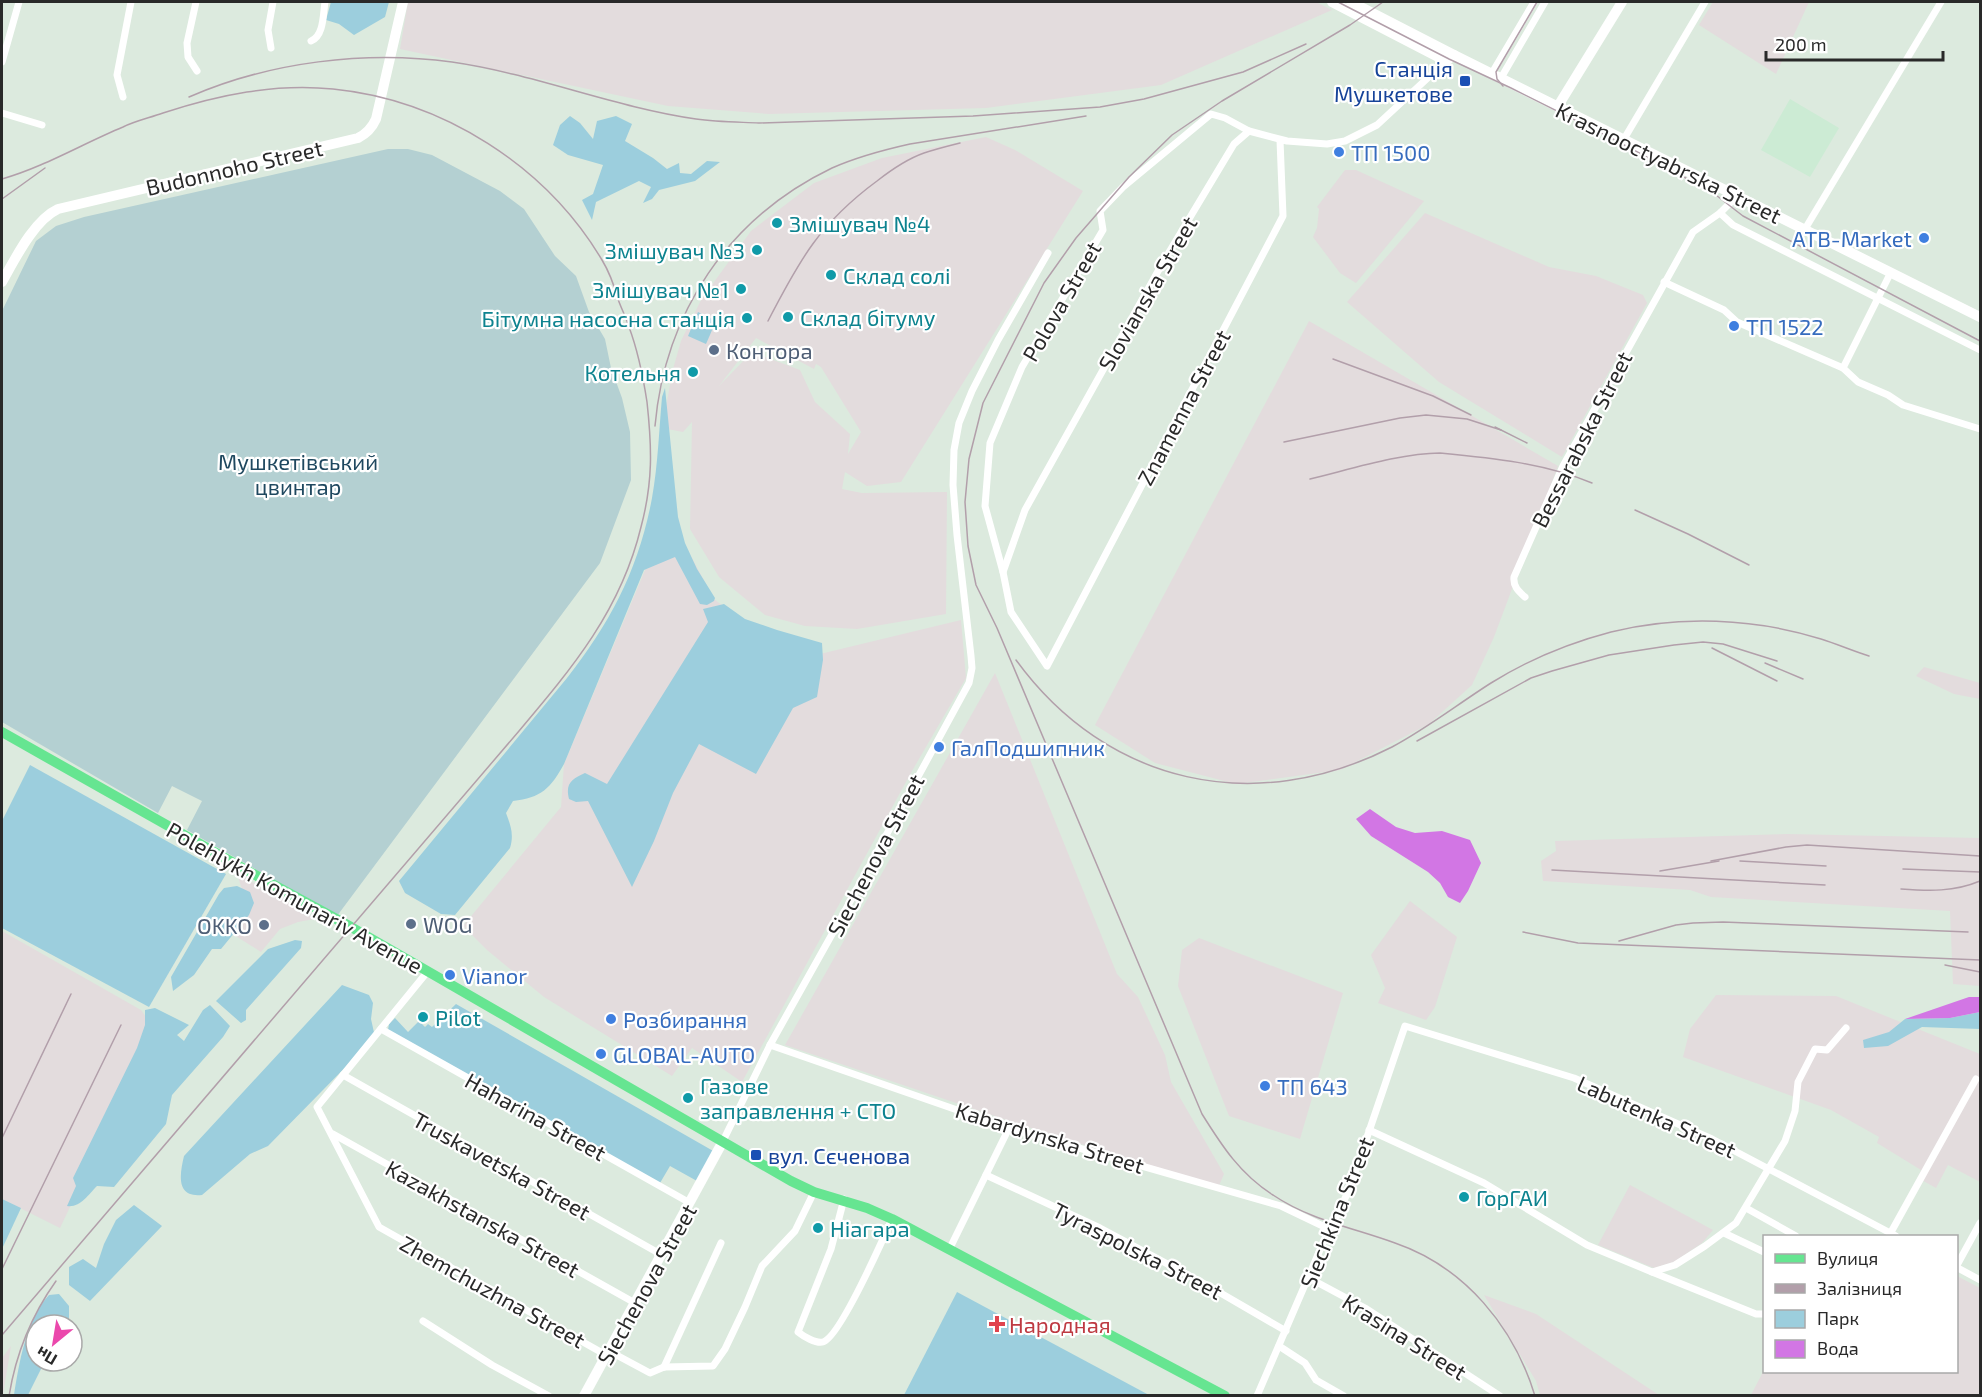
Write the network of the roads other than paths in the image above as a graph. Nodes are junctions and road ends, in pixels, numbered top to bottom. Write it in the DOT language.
graph roads {
  1 [pos="19,2"];
  2 [pos="130,2"];
  3 [pos="196,2"];
  4 [pos="273,2"];
  5 [pos="325,2"];
  6 [pos="403,2"];
  7 [pos="1332,2"];
  8 [pos="1351,2"];
  9 [pos="1534,2"];
  10 [pos="1545,2"];
  11 [pos="1622,2"];
  12 [pos="1705,2"];
  13 [pos="1941,2"];
  14 [pos="1387,25"];
  15 [pos="4,40"];
  16 [pos="311,41"];
  17 [pos="271,48"];
  18 [pos="1450,58"];
  19 [pos="2,62"];
  20 [pos="196,71"];
  21 [pos="1496,76"];
  22 [pos="123,97"];
  23 [pos="1558,106"];
  24 [pos="2,113"];
  25 [pos="42,125"];
  26 [pos="1249,131"];
  27 [pos="1624,139"];
  28 [pos="1280,140"];
  29 [pos="1738,195"];
  30 [pos="1719,213"];
  31 [pos="1805,229"];
  32 [pos="1048,253"];
  33 [pos="1891,272"];
  34 [pos="2,282"];
  35 [pos="1664,282"];
  36 [pos="1878,298"];
  37 [pos="1980,317"];
  38 [pos="1980,350"];
  39 [pos="1843,368"];
  40 [pos="1980,429"];
  41 [pos="1003,572"];
  42 [pos="1525,597"];
  43 [pos="2,732"];
  44 [pos="428,971"];
  45 [pos="1405,1026"];
  46 [pos="1846,1028"];
  47 [pos="381,1029"];
  48 [pos="770,1045"];
  49 [pos="343,1075"];
  50 [pos="1976,1079"];
  51 [pos="1009,1128"];
  52 [pos="1369,1130"];
  53 [pos="332,1134"];
  54 [pos="722,1143"];
  55 [pos="1769,1168"];
  56 [pos="986,1175"];
  57 [pos="814,1192"];
  58 [pos="844,1199"];
  59 [pos="690,1203"];
  60 [pos="1746,1208"];
  61 [pos="892,1219"];
  62 [pos="1980,1223"];
  63 [pos="1329,1229"];
  64 [pos="1724,1233"];
  65 [pos="1794,1235"];
  66 [pos="1893,1235"];
  67 [pos="721,1243"];
  68 [pos="949,1250"];
  69 [pos="1763,1252"];
  70 [pos="662,1255"];
  71 [pos="1958,1263"];
  72 [pos="1958,1268"];
  73 [pos="1652,1272"];
  74 [pos="1309,1278"];
  75 [pos="1980,1280"];
  76 [pos="635,1303"];
  77 [pos="1763,1314"];
  78 [pos="423,1321"];
  79 [pos="1286,1331"];
  80 [pos="1279,1346"];
  81 [pos="608,1353"];
  82 [pos="664,1367"];
  83 [pos="549,1395"];
  84 [pos="584,1395"];
  85 [pos="1225,1395"];
  86 [pos="1257,1395"];
  87 [pos="1344,1395"];
  88 [pos="1500,1395"];
  1 -- 15 [label="street"];
  2 -- 22 [label="street"];
  3 -- 20 [label="street"];
  4 -- 17 [label="street"];
  5 -- 16 [label="street"];
  6 -- 34 [label="main road, Budonnoho Street"];
  7 -- 14 [label="main road"];
  8 -- 14 [label="main road"];
  9 -- 21 [label="street"];
  10 -- 21 [label="street"];
  11 -- 23 [label="main road"];
  12 -- 27 [label="street"];
  13 -- 31 [label="street"];
  14 -- 18 [label="main road, Krasnooctyabrska Street"];
  15 -- 19 [label="street"];
  18 -- 21 [label="main road, Krasnooctyabrska Street"];
  18 -- 28 [label="street"];
  21 -- 23 [label="main road, Krasnooctyabrska Street"];
  23 -- 27 [label="main road, Krasnooctyabrska Street"];
  24 -- 25 [label="street"];
  26 -- 28 [label="street"];
  26 -- 41 [label="street, Slovianska Street"];
  26 -- 41 [label="street, Polova Street"];
  27 -- 29 [label="main road, Krasnooctyabrska Street"];
  28 -- 41 [label="street, Znamenna Street"];
  29 -- 30 [label="street, Bessarabska Street"];
  29 -- 31 [label="main road, Krasnooctyabrska Street"];
  30 -- 35 [label="street, Bessarabska Street"];
  30 -- 36 [label="street"];
  31 -- 33 [label="main road, Krasnooctyabrska Street"];
  32 -- 48 [label="street, Siechenova Street"];
  33 -- 36 [label="street"];
  33 -- 37 [label="main road, Krasnooctyabrska Street"];
  35 -- 39 [label="street"];
  35 -- 42 [label="street, Bessarabska Street"];
  36 -- 38 [label="street"];
  36 -- 39 [label="street"];
  39 -- 40 [label="street"];
  43 -- 44 [label="main road, Polehlykh Komunariv Avenue"];
  44 -- 47 [label="street"];
  44 -- 54 [label="main road, Polehlykh Komunariv Avenue"];
  45 -- 52 [label="street, Siechkina Street"];
  45 -- 55 [label="street, Labutenka Street"];
  46 -- 55 [label="street"];
  47 -- 49 [label="street"];
  47 -- 59 [label="street, Haharina Street"];
  48 -- 51 [label="street, Kabardynska Street"];
  48 -- 54 [label="street, Siechenova Street"];
  49 -- 53 [label="street"];
  49 -- 70 [label="street, Truskavetska Street"];
  50 -- 66 [label="street"];
  51 -- 56 [label="street"];
  51 -- 63 [label="street, Kabardynska Street"];
  52 -- 63 [label="street, Siechkina Street"];
  52 -- 73 [label="street"];
  53 -- 76 [label="street, Kazakhstanska Street"];
  53 -- 81 [label="street, Zhemchuzhna Street"];
  54 -- 57 [label="main road, Polehlykh Komunariv Avenue"];
  54 -- 59 [label="main road, Siechenova Street"];
  55 -- 60 [label="street"];
  55 -- 66 [label="street, Labutenka Street"];
  56 -- 68 [label="street"];
  56 -- 79 [label="street, Tyraspolska Street"];
  57 -- 58 [label="main road, Polehlykh Komunariv Avenue"];
  57 -- 82 [label="street"];
  58 -- 61 [label="main road, Polehlykh Komunariv Avenue"];
  58 -- 61 [label="street"];
  59 -- 70 [label="main road, Siechenova Street"];
  60 -- 64 [label="street"];
  60 -- 65 [label="street"];
  61 -- 68 [label="main road, Polehlykh Komunariv Avenue"];
  62 -- 71 [label="street"];
  63 -- 74 [label="street, Siechkina Street"];
  64 -- 69 [label="street"];
  64 -- 73 [label="street"];
  67 -- 82 [label="street"];
  68 -- 85 [label="main road, Polehlykh Komunariv Avenue"];
  70 -- 76 [label="main road, Siechenova Street"];
  72 -- 75 [label="street"];
  73 -- 77 [label="street"];
  74 -- 79 [label="street, Siechkina Street"];
  74 -- 88 [label="street, Krasina Street"];
  76 -- 81 [label="main road, Siechenova Street"];
  78 -- 83 [label="street"];
  79 -- 80 [label="street, Siechkina Street"];
  80 -- 86 [label="street, Siechkina Street"];
  80 -- 87 [label="street"];
  81 -- 82 [label="street, Zhemchuzhna Street"];
  81 -- 84 [label="main road, Siechenova Street"];
}
